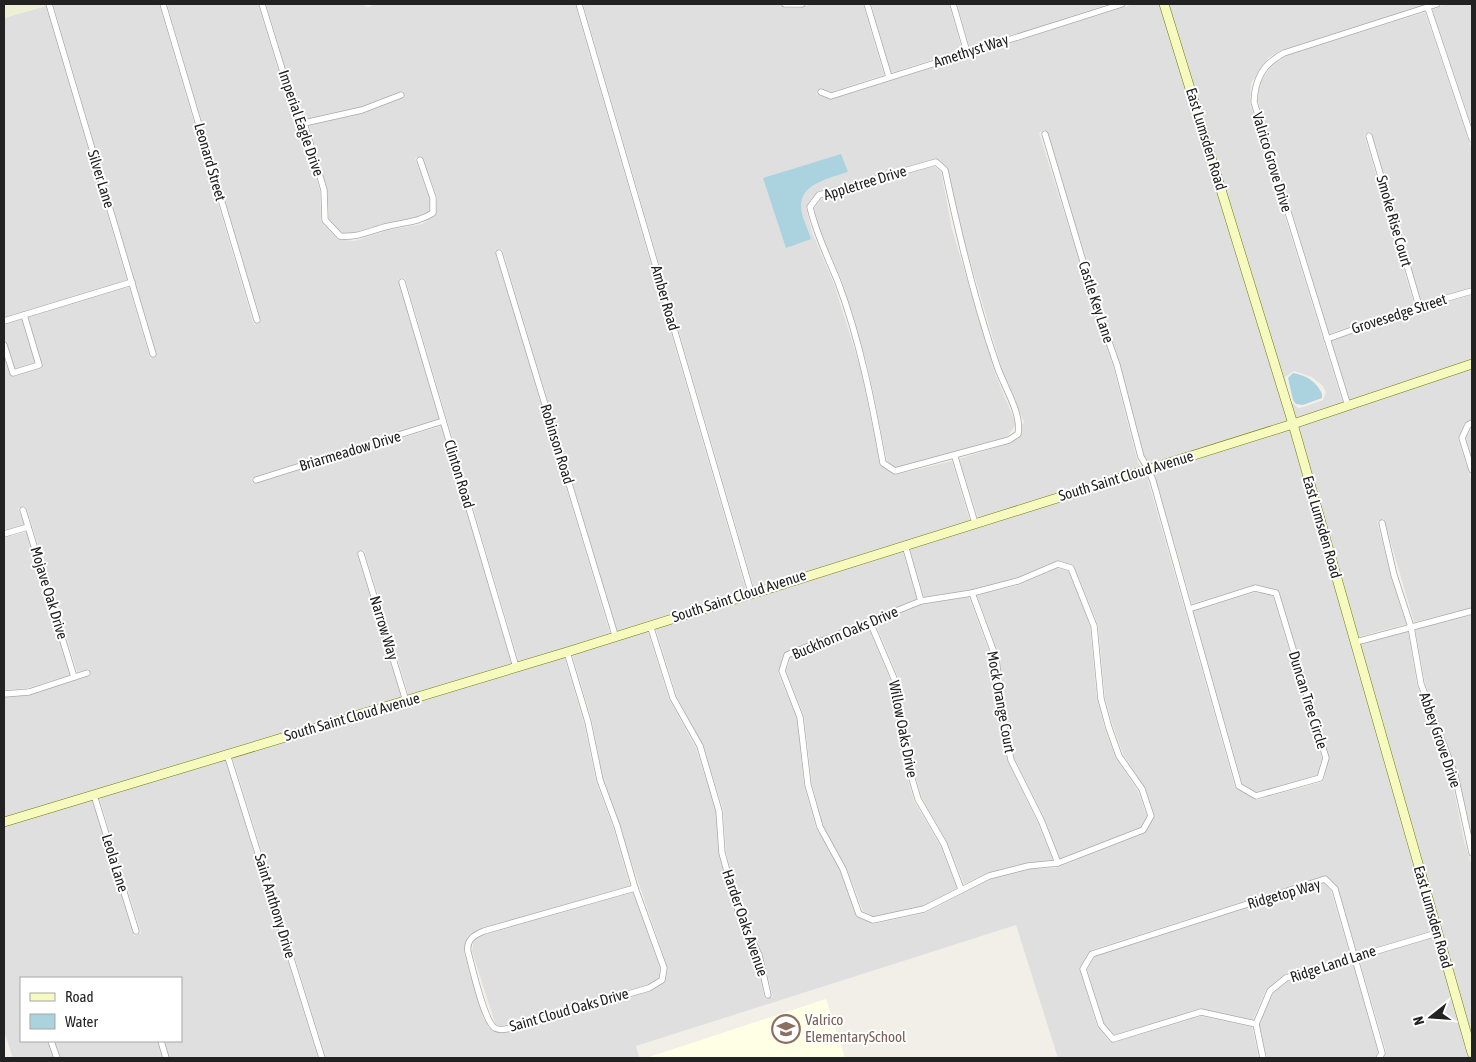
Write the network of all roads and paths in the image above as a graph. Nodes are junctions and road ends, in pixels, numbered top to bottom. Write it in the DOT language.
graph roads {
  1 [pos="49,4"];
  2 [pos="163,4"];
  3 [pos="262,4"];
  4 [pos="579,4"];
  5 [pos="785,4"];
  6 [pos="802,4"];
  7 [pos="867,4"];
  8 [pos="953,4"];
  9 [pos="1122,4"];
  10 [pos="1164,4"];
  11 [pos="1438,4"];
  12 [pos="1107,6"];
  13 [pos="1428,8"];
  14 [pos="967,52"];
  15 [pos="889,77"];
  16 [pos="821,92"];
  17 [pos="401,95"];
  18 [pos="304,123"];
  19 [pos="1046,134"];
  20 [pos="1369,136"];
  21 [pos="1472,139"];
  22 [pos="420,160"];
  23 [pos="499,253"];
  24 [pos="132,282"];
  25 [pos="402,282"];
  26 [pos="1472,291"];
  27 [pos="1419,306"];
  28 [pos="24,315"];
  29 [pos="257,320"];
  30 [pos="4,321"];
  31 [pos="1327,339"];
  32 [pos="4,345"];
  33 [pos="153,354"];
  34 [pos="1472,364"];
  35 [pos="1348,406"];
  36 [pos="443,422"];
  37 [pos="1472,423"];
  38 [pos="1293,424"];
  39 [pos="955,457"];
  40 [pos="1148,468"];
  41 [pos="1472,470"];
  42 [pos="256,480"];
  43 [pos="23,510"];
  44 [pos="975,523"];
  45 [pos="1382,523"];
  46 [pos="28,527"];
  47 [pos="4,534"];
  48 [pos="905,545"];
  49 [pos="361,554"];
  50 [pos="751,592"];
  51 [pos="972,593"];
  52 [pos="921,601"];
  53 [pos="1189,609"];
  54 [pos="1472,611"];
  55 [pos="870,622"];
  56 [pos="650,625"];
  57 [pos="1411,627"];
  58 [pos="615,635"];
  59 [pos="1356,642"];
  60 [pos="567,652"];
  61 [pos="516,667"];
  62 [pos="87,673"];
  63 [pos="74,677"];
  64 [pos="4,694"];
  65 [pos="406,701"];
  66 [pos="227,754"];
  67 [pos="94,795"];
  68 [pos="4,822"];
  69 [pos="1472,853"];
  70 [pos="1058,863"];
  71 [pos="635,888"];
  72 [pos="962,889"];
  73 [pos="136,931"];
  74 [pos="1437,933"];
  75 [pos="1354,957"];
  76 [pos="768,995"];
  77 [pos="1256,1024"];
  78 [pos="51,1042"];
  79 [pos="161,1042"];
  80 [pos="1472,1052"];
  81 [pos="57,1058"];
  82 [pos="166,1058"];
  83 [pos="322,1058"];
  84 [pos="1263,1058"];
  85 [pos="1379,1058"];
  1 -- 24 [label="street, Silver Lane"];
  2 -- 29 [label="street, Leonard Street"];
  3 -- 18 [label="street, Imperial Eagle Drive"];
  4 -- 50 [label="street, Amber Road"];
  5 -- 6 [label="street"];
  7 -- 15 [label="street"];
  8 -- 14 [label="street"];
  9 -- 12 [label="street, Amethyst Way"];
  10 -- 38 [label="street, East Lumsden Road"];
  11 -- 13 [label="street, Valrico Grove Drive"];
  12 -- 14 [label="street, Amethyst Way"];
  13 -- 21 [label="street"];
  13 -- 31 [label="street, Valrico Grove Drive"];
  14 -- 15 [label="street, Amethyst Way"];
  15 -- 16 [label="street, Amethyst Way"];
  17 -- 18 [label="street"];
  18 -- 22 [label="street, Imperial Eagle Drive"];
  19 -- 40 [label="street, Castle Key Lane"];
  20 -- 27 [label="street, Smoke Rise Court"];
  23 -- 58 [label="street, Robinson Road"];
  24 -- 28 [label="street"];
  24 -- 33 [label="street, Silver Lane"];
  25 -- 36 [label="street, Clinton Road"];
  26 -- 27 [label="street, Grovesedge Street"];
  27 -- 31 [label="street, Grovesedge Street"];
  28 -- 30 [label="street"];
  28 -- 32 [label="street"];
  31 -- 35 [label="street, Valrico Grove Drive"];
  34 -- 35 [label="street, South Saint Cloud Avenue"];
  35 -- 38 [label="street, South Saint Cloud Avenue"];
  36 -- 42 [label="street, Briarmeadow Drive"];
  36 -- 61 [label="street, Clinton Road"];
  37 -- 41 [label="street"];
  38 -- 40 [label="street, South Saint Cloud Avenue"];
  38 -- 59 [label="street, East Lumsden Road"];
  39 -- 39 [label="street, Appletree Drive"];
  39 -- 44 [label="street"];
  40 -- 44 [label="street, South Saint Cloud Avenue"];
  40 -- 53 [label="street, Duncan Tree Circle"];
  43 -- 46 [label="street, Mojave Oak Drive"];
  44 -- 48 [label="street, South Saint Cloud Avenue"];
  45 -- 57 [label="street, Abbey Grove Drive"];
  46 -- 47 [label="street"];
  46 -- 63 [label="street, Mojave Oak Drive"];
  48 -- 50 [label="street, South Saint Cloud Avenue"];
  48 -- 52 [label="street"];
  49 -- 65 [label="street, Narrow Way"];
  50 -- 56 [label="street, South Saint Cloud Avenue"];
  51 -- 52 [label="street, Buckhorn Oaks Drive"];
  51 -- 70 [label="street, Mock Orange Court"];
  51 -- 70 [label="street, Buckhorn Oaks Drive"];
  52 -- 55 [label="street, Buckhorn Oaks Drive"];
  53 -- 53 [label="street, Duncan Tree Circle"];
  54 -- 57 [label="street"];
  55 -- 72 [label="street, Willow Oaks Drive"];
  55 -- 72 [label="street, Buckhorn Oaks Drive"];
  56 -- 58 [label="street, South Saint Cloud Avenue"];
  56 -- 76 [label="street, Harder Oaks Avenue"];
  57 -- 59 [label="street"];
  57 -- 69 [label="street, Abbey Grove Drive"];
  58 -- 60 [label="street, South Saint Cloud Avenue"];
  59 -- 74 [label="street, East Lumsden Road"];
  60 -- 61 [label="street, South Saint Cloud Avenue"];
  60 -- 71 [label="street, Saint Cloud Oaks Drive"];
  61 -- 65 [label="street, South Saint Cloud Avenue"];
  62 -- 63 [label="street"];
  63 -- 64 [label="street"];
  65 -- 66 [label="street, South Saint Cloud Avenue"];
  66 -- 67 [label="street, South Saint Cloud Avenue"];
  66 -- 83 [label="street, Saint Anthony Drive"];
  67 -- 68 [label="street, South Saint Cloud Avenue"];
  67 -- 73 [label="street, Leola Lane"];
  70 -- 72 [label="street, Buckhorn Oaks Drive"];
  71 -- 71 [label="street, Saint Cloud Oaks Drive"];
  74 -- 75 [label="street, Ridge Land Lane"];
  74 -- 80 [label="street, East Lumsden Road"];
  75 -- 77 [label="street, Ridge Land Lane"];
  75 -- 77 [label="street, Ridgetop Way"];
  75 -- 85 [label="street, Ridgetop Way"];
  77 -- 84 [label="street"];
  78 -- 81 [label="street"];
  79 -- 82 [label="street"];
}
